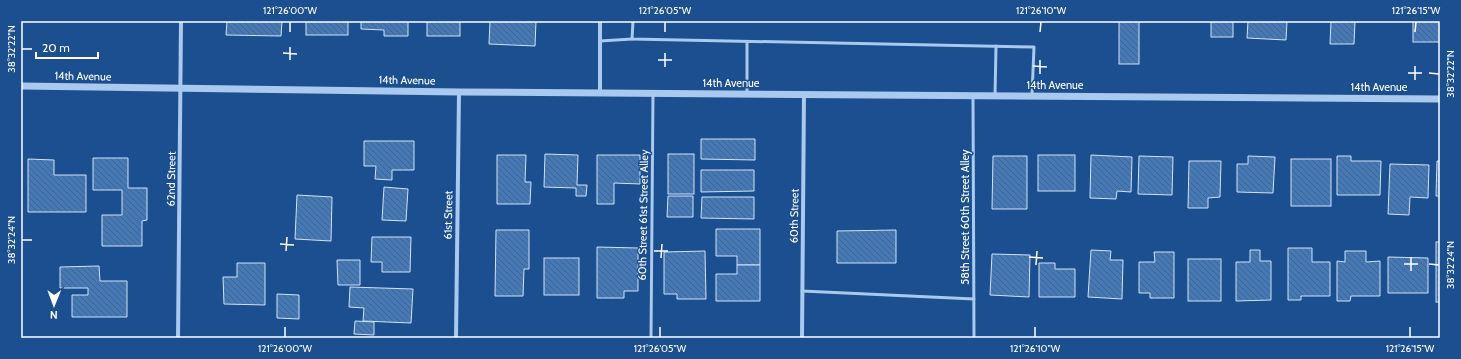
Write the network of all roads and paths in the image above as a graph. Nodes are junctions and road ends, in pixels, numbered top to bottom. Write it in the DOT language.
graph roads {
  1 [pos="181,21"];
  2 [pos="600,21"];
  3 [pos="633,21"];
  4 [pos="632,39"];
  5 [pos="600,40"];
  6 [pos="747,42"];
  7 [pos="996,46"];
  8 [pos="21,86"];
  9 [pos="181,89"];
  10 [pos="459,92"];
  11 [pos="600,93"];
  12 [pos="653,93"];
  13 [pos="747,94"];
  14 [pos="804,94"];
  15 [pos="973,95"];
  16 [pos="996,96"];
  17 [pos="1032,96"];
  18 [pos="1440,99"];
  19 [pos="802,291"];
  20 [pos="974,299"];
  21 [pos="178,338"];
  22 [pos="456,338"];
  23 [pos="651,338"];
  24 [pos="802,338"];
  25 [pos="974,338"];
  1 -- 9 [label="street, 62nd Street"];
  2 -- 5 [label="street"];
  3 -- 4 [label="lane"];
  4 -- 5 [label="lane"];
  4 -- 6 [label="lane"];
  5 -- 11 [label="street"];
  6 -- 7 [label="lane"];
  6 -- 13 [label="lane"];
  7 -- 16 [label="lane"];
  7 -- 17 [label="lane"];
  8 -- 9 [label="street, 14th Avenue"];
  9 -- 10 [label="street, 14th Avenue"];
  9 -- 21 [label="street, 62nd Street"];
  10 -- 11 [label="street, 14th Avenue"];
  10 -- 22 [label="street, 61st Street"];
  11 -- 12 [label="street, 14th Avenue"];
  12 -- 13 [label="street, 14th Avenue"];
  12 -- 23 [label="lane, 60th Street 61st Street Alley"];
  13 -- 14 [label="street, 14th Avenue"];
  14 -- 15 [label="street, 14th Avenue"];
  14 -- 19 [label="street, 60th Street"];
  15 -- 16 [label="street, 14th Avenue"];
  15 -- 20 [label="lane, 58th Street 60th Street Alley"];
  16 -- 17 [label="street, 14th Avenue"];
  17 -- 18 [label="street, 14th Avenue"];
  19 -- 20 [label="lane"];
  19 -- 24 [label="street, 60th Street"];
  20 -- 25 [label="lane, 58th Street 60th Street Alley"];
}
